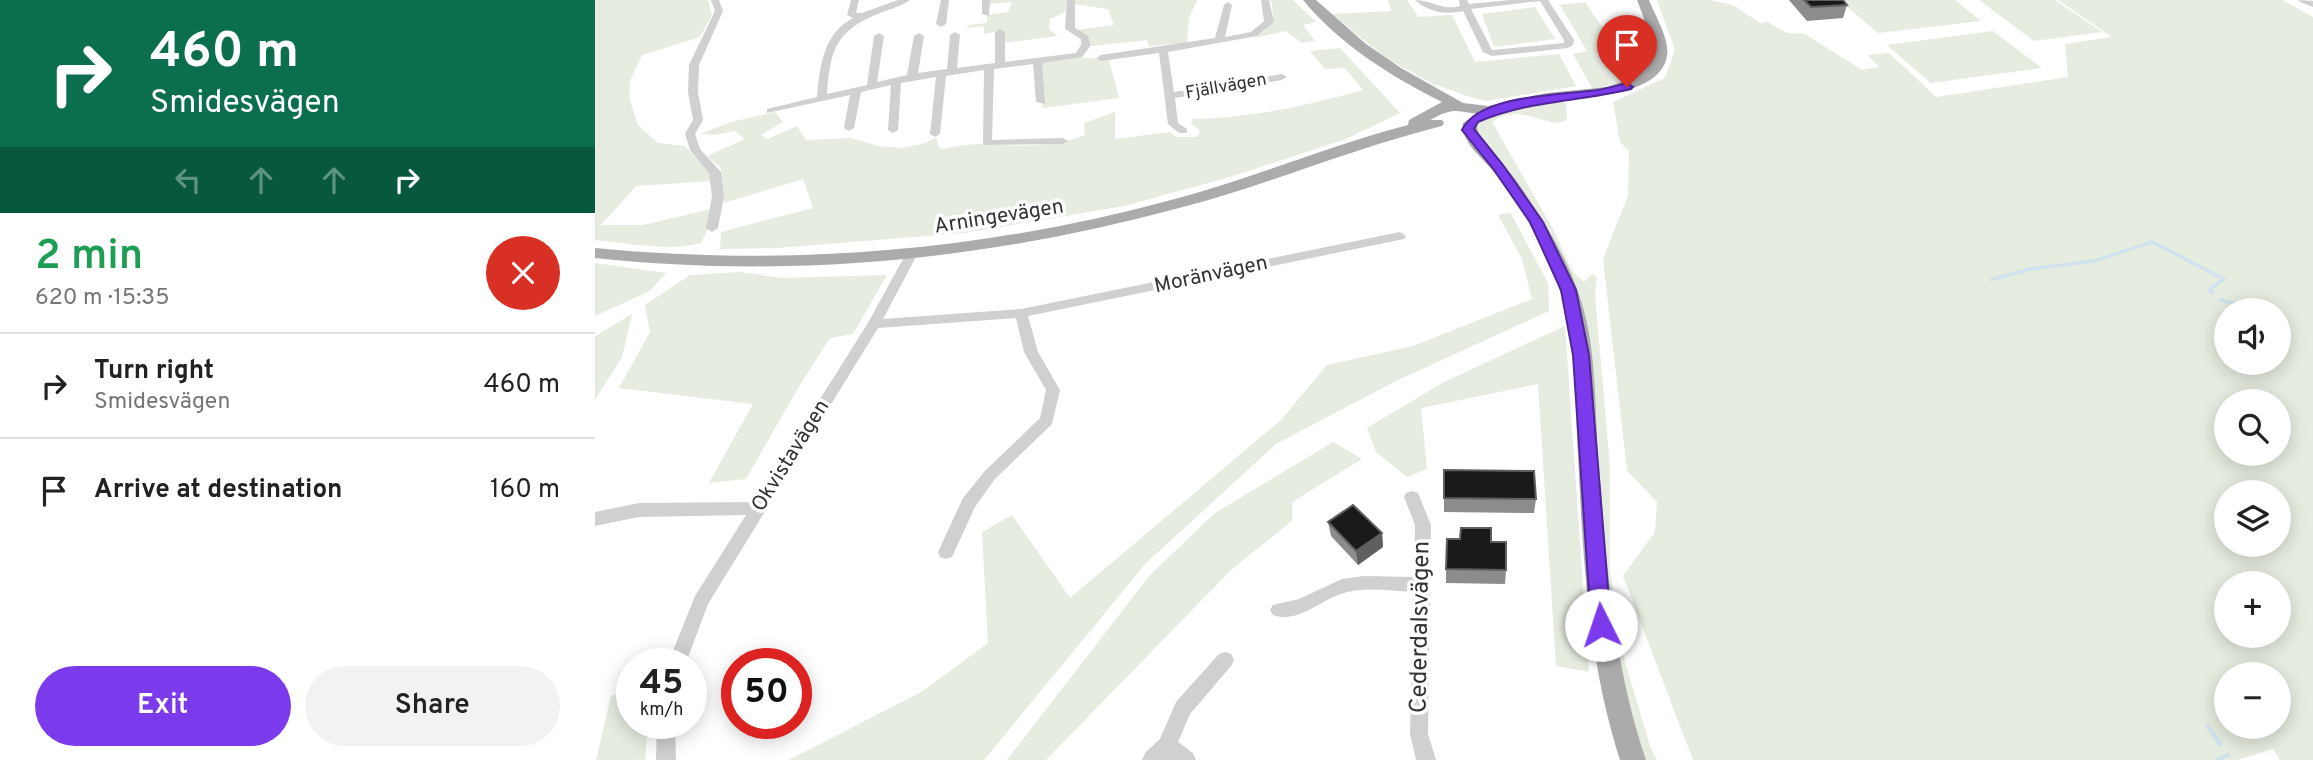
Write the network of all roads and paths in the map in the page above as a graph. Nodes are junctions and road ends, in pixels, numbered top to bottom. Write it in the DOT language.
graph roads {
  1 [pos="715,0"];
  2 [pos="855,0"];
  3 [pos="906,0"];
  4 [pos="945,0"];
  5 [pos="986,0"];
  6 [pos="1071,0"];
  7 [pos="1265,0"];
  8 [pos="1303,0"];
  9 [pos="1309,0"];
  10 [pos="1419,0"];
  11 [pos="1538,0"];
  12 [pos="1544,0"];
  13 [pos="1643,0"];
  14 [pos="2303,0"];
  15 [pos="1464,3"];
  16 [pos="2313,4"];
  17 [pos="1228,5"];
  18 [pos="986,14"];
  19 [pos="862,16"];
  20 [pos="941,24"];
  21 [pos="1000,32"];
  22 [pos="955,35"];
  23 [pos="879,36"];
  24 [pos="919,36"];
  25 [pos="1219,41"];
  26 [pos="1163,50"];
  27 [pos="1101,58"];
  28 [pos="1037,60"];
  29 [pos="995,65"];
  30 [pos="946,72"];
  31 [pos="912,77"];
  32 [pos="1282,77"];
  33 [pos="982,79"];
  34 [pos="896,80"];
  35 [pos="872,86"];
  36 [pos="856,90"];
  37 [pos="1169,96"];
  38 [pos="822,99"];
  39 [pos="1041,102"];
  40 [pos="771,111"];
  41 [pos="1468,114"];
  42 [pos="987,117"];
  43 [pos="1437,117"];
  44 [pos="849,128"];
  45 [pos="893,130"];
  46 [pos="1183,131"];
  47 [pos="935,134"];
  48 [pos="1063,141"];
  49 [pos="1486,153"];
  50 [pos="712,228"];
  51 [pos="1400,236"];
  52 [pos="595,253"];
  53 [pos="912,253"];
  54 [pos="1021,313"];
  55 [pos="874,324"];
  56 [pos="1412,497"];
  57 [pos="758,508"];
  58 [pos="595,519"];
  59 [pos="946,552"];
  60 [pos="1421,585"];
  61 [pos="1279,610"];
  62 [pos="683,648"];
  63 [pos="1225,660"];
  64 [pos="666,739"];
  65 [pos="1167,746"];
  66 [pos="666,760"];
  67 [pos="1152,760"];
  68 [pos="1186,760"];
  69 [pos="1420,760"];
  70 [pos="1633,760"];
  1 -- 50 [label="street"];
  2 -- 19 [label="street"];
  3 -- 19 [label="street"];
  4 -- 20 [label="street"];
  5 -- 18 [label="street"];
  6 -- 28 [label="street"];
  7 -- 25 [label="street"];
  8 -- 43 [label="main road"];
  9 -- 41 [label="main road"];
  10 -- 15 [label="street"];
  11 -- 15 [label="street"];
  12 -- 15 [label="street"];
  13 -- 41 [label="main road"];
  14 -- 16 [label="street"];
  17 -- 25 [label="street"];
  19 -- 38 [label="street"];
  21 -- 29 [label="street"];
  22 -- 30 [label="street"];
  23 -- 35 [label="street"];
  24 -- 31 [label="street"];
  25 -- 26 [label="street"];
  26 -- 27 [label="street"];
  26 -- 37 [label="street"];
  28 -- 29 [label="street"];
  28 -- 39 [label="street"];
  29 -- 30 [label="street"];
  29 -- 42 [label="street"];
  30 -- 31 [label="street"];
  30 -- 47 [label="street"];
  31 -- 34 [label="street"];
  32 -- 37 [label="street, Fjällvägen"];
  33 -- 42 [label="street"];
  34 -- 35 [label="street"];
  34 -- 45 [label="street"];
  35 -- 36 [label="street"];
  36 -- 38 [label="street"];
  36 -- 44 [label="street"];
  37 -- 46 [label="street"];
  38 -- 40 [label="street"];
  41 -- 43 [label="main road"];
  41 -- 43 [label="main road"];
  41 -- 49 [label="main road"];
  42 -- 48 [label="street"];
  43 -- 49 [label="main road"];
  43 -- 53 [label="main road, Arningevägen"];
  49 -- 70 [label="main road"];
  51 -- 54 [label="street, Moränvägen"];
  52 -- 53 [label="main road, Arningevägen"];
  53 -- 55 [label="street, Okvistavägen"];
  54 -- 55 [label="street, Moränvägen"];
  54 -- 59 [label="street"];
  55 -- 57 [label="street, Okvistavägen"];
  56 -- 60 [label="street, Cederdalsvägen"];
  57 -- 58 [label="street"];
  57 -- 62 [label="street, Okvistavägen"];
  60 -- 61 [label="street"];
  60 -- 69 [label="street, Cederdalsvägen"];
  63 -- 65 [label="street"];
  64 -- 66 [label="street"];
  65 -- 67 [label="street"];
  65 -- 68 [label="street"];
}
